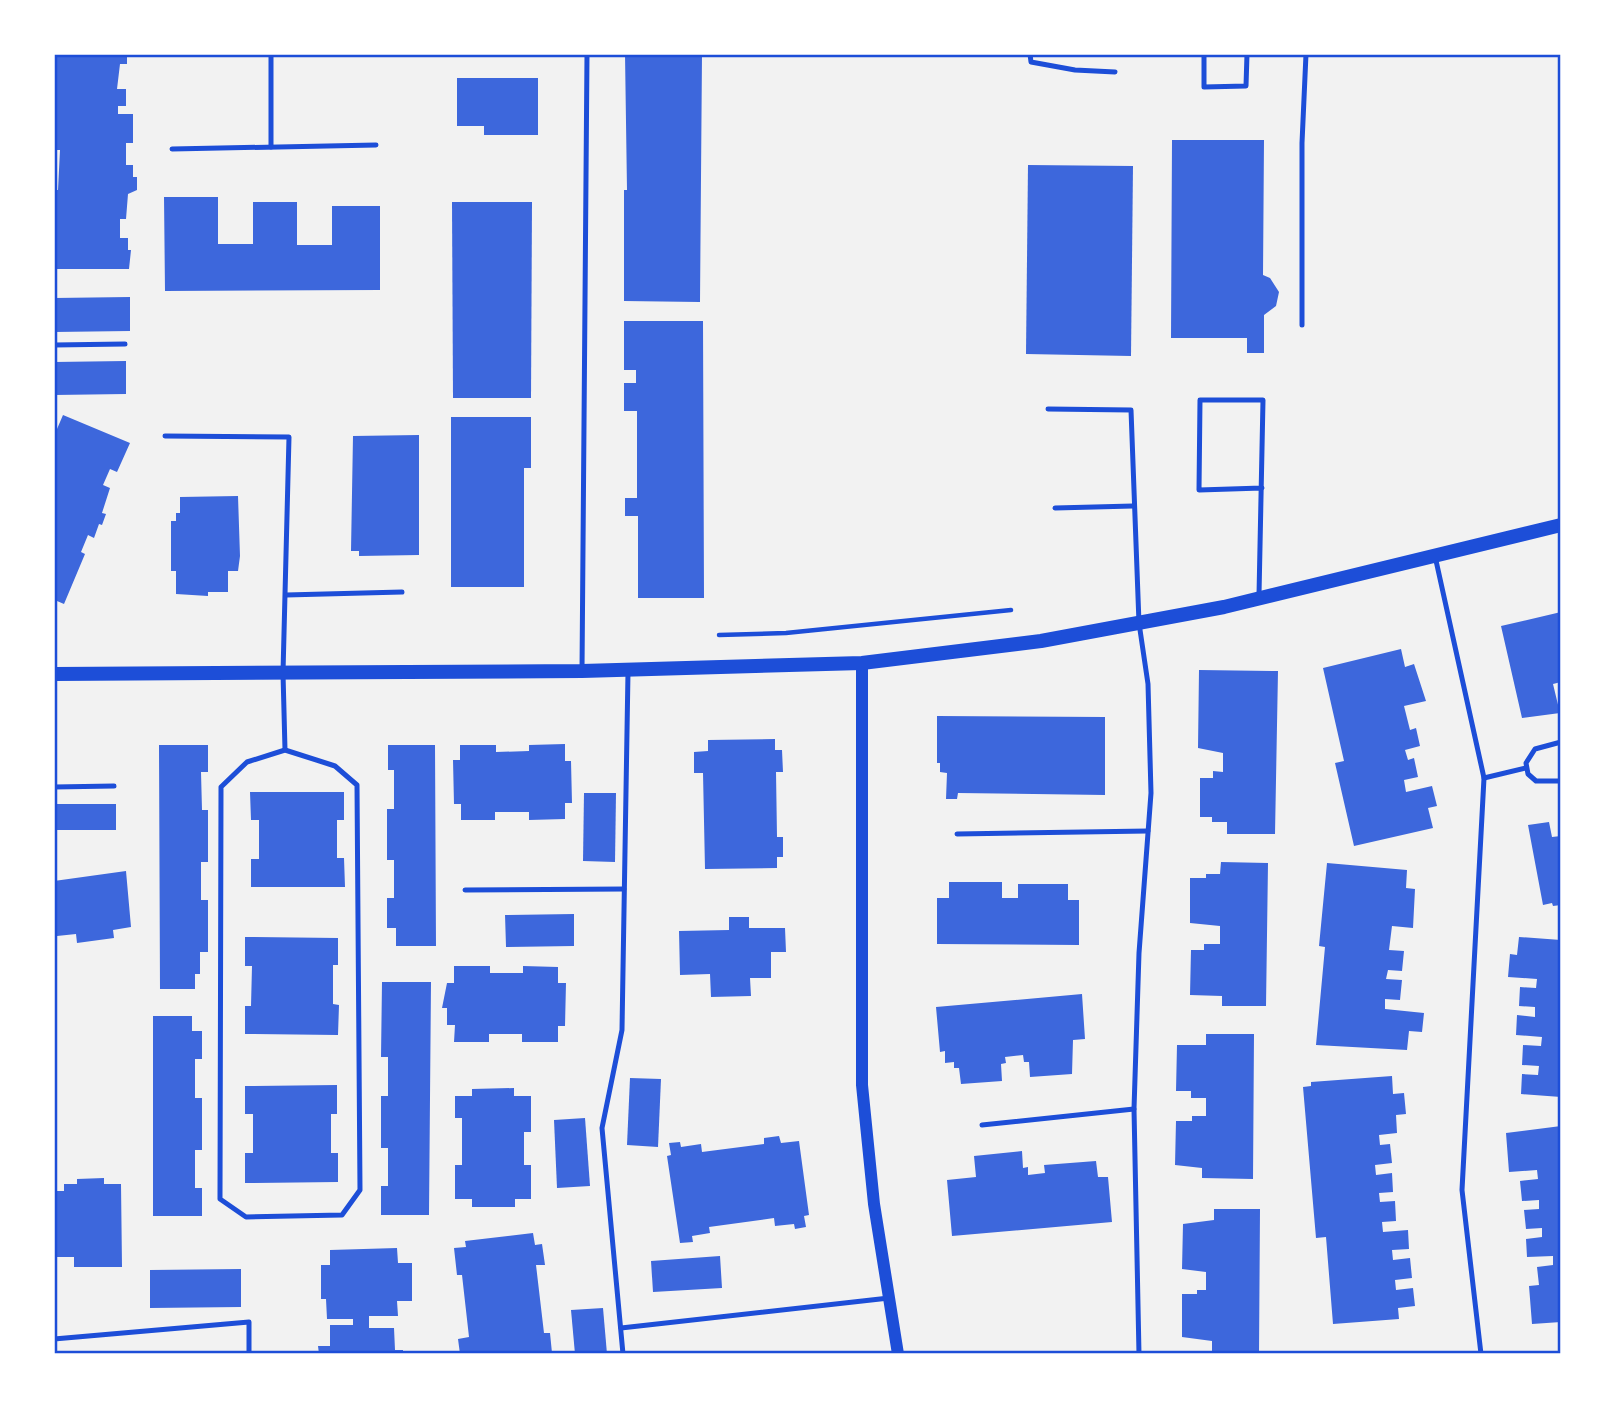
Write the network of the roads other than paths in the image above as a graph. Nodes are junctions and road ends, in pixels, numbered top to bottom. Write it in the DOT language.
graph roads {
  1 [pos="271,54"];
  2 [pos="587,54"];
  3 [pos="1030,54"];
  4 [pos="1205,54"];
  5 [pos="1247,54"];
  6 [pos="1306,54"];
  7 [pos="1115,72"];
  8 [pos="376,145"];
  9 [pos="271,147"];
  10 [pos="172,149"];
  11 [pos="1302,325"];
  12 [pos="125,344"];
  13 [pos="54,345"];
  14 [pos="1048,409"];
  15 [pos="165,436"];
  16 [pos="1262,488"];
  17 [pos="1133,506"];
  18 [pos="1055,508"];
  19 [pos="1561,525"];
  20 [pos="1435,556"];
  21 [pos="402,592"];
  22 [pos="286,595"];
  23 [pos="1259,598"];
  24 [pos="1139,623"];
  25 [pos="862,663"];
  26 [pos="628,669"];
  27 [pos="582,671"];
  28 [pos="283,673"];
  29 [pos="54,674"];
  30 [pos="1561,742"];
  31 [pos="285,750"];
  32 [pos="1526,768"];
  33 [pos="1484,778"];
  34 [pos="1561,781"];
  35 [pos="114,786"];
  36 [pos="54,788"];
  37 [pos="1148,831"];
  38 [pos="957,834"];
  39 [pos="624,889"];
  40 [pos="466,890"];
  41 [pos="1134,1109"];
  42 [pos="982,1125"];
  43 [pos="890,1298"];
  44 [pos="621,1328"];
  45 [pos="54,1339"];
  46 [pos="249,1354"];
  47 [pos="623,1354"];
  48 [pos="898,1354"];
  49 [pos="1139,1354"];
  50 [pos="1481,1354"];
  1 -- 9 [label="lane"];
  2 -- 27 [label="lane"];
  3 -- 7 [label="lane"];
  4 -- 5 [label="lane"];
  6 -- 11 [label="lane"];
  8 -- 9 [label="lane"];
  9 -- 10 [label="lane"];
  12 -- 13 [label="lane"];
  14 -- 17 [label="lane"];
  15 -- 22 [label="lane"];
  16 -- 16 [label="lane"];
  16 -- 23 [label="lane"];
  17 -- 18 [label="lane"];
  17 -- 24 [label="lane"];
  19 -- 20 [label="main road"];
  20 -- 23 [label="main road"];
  20 -- 33 [label="lane"];
  21 -- 22 [label="lane"];
  22 -- 28 [label="lane"];
  23 -- 24 [label="main road"];
  24 -- 25 [label="main road"];
  24 -- 37 [label="lane"];
  25 -- 26 [label="main road"];
  25 -- 43 [label="street"];
  26 -- 27 [label="main road"];
  26 -- 39 [label="lane"];
  27 -- 28 [label="main road"];
  28 -- 29 [label="main road"];
  28 -- 31 [label="lane"];
  30 -- 32 [label="lane"];
  31 -- 31 [label="lane"];
  32 -- 33 [label="lane"];
  32 -- 34 [label="lane"];
  33 -- 50 [label="lane"];
  35 -- 36 [label="lane"];
  37 -- 38 [label="lane"];
  37 -- 41 [label="lane"];
  39 -- 40 [label="lane"];
  39 -- 44 [label="lane"];
  41 -- 42 [label="lane"];
  41 -- 49 [label="lane"];
  43 -- 44 [label="lane"];
  43 -- 48 [label="street"];
  44 -- 47 [label="lane"];
  45 -- 46 [label="lane"];
}
